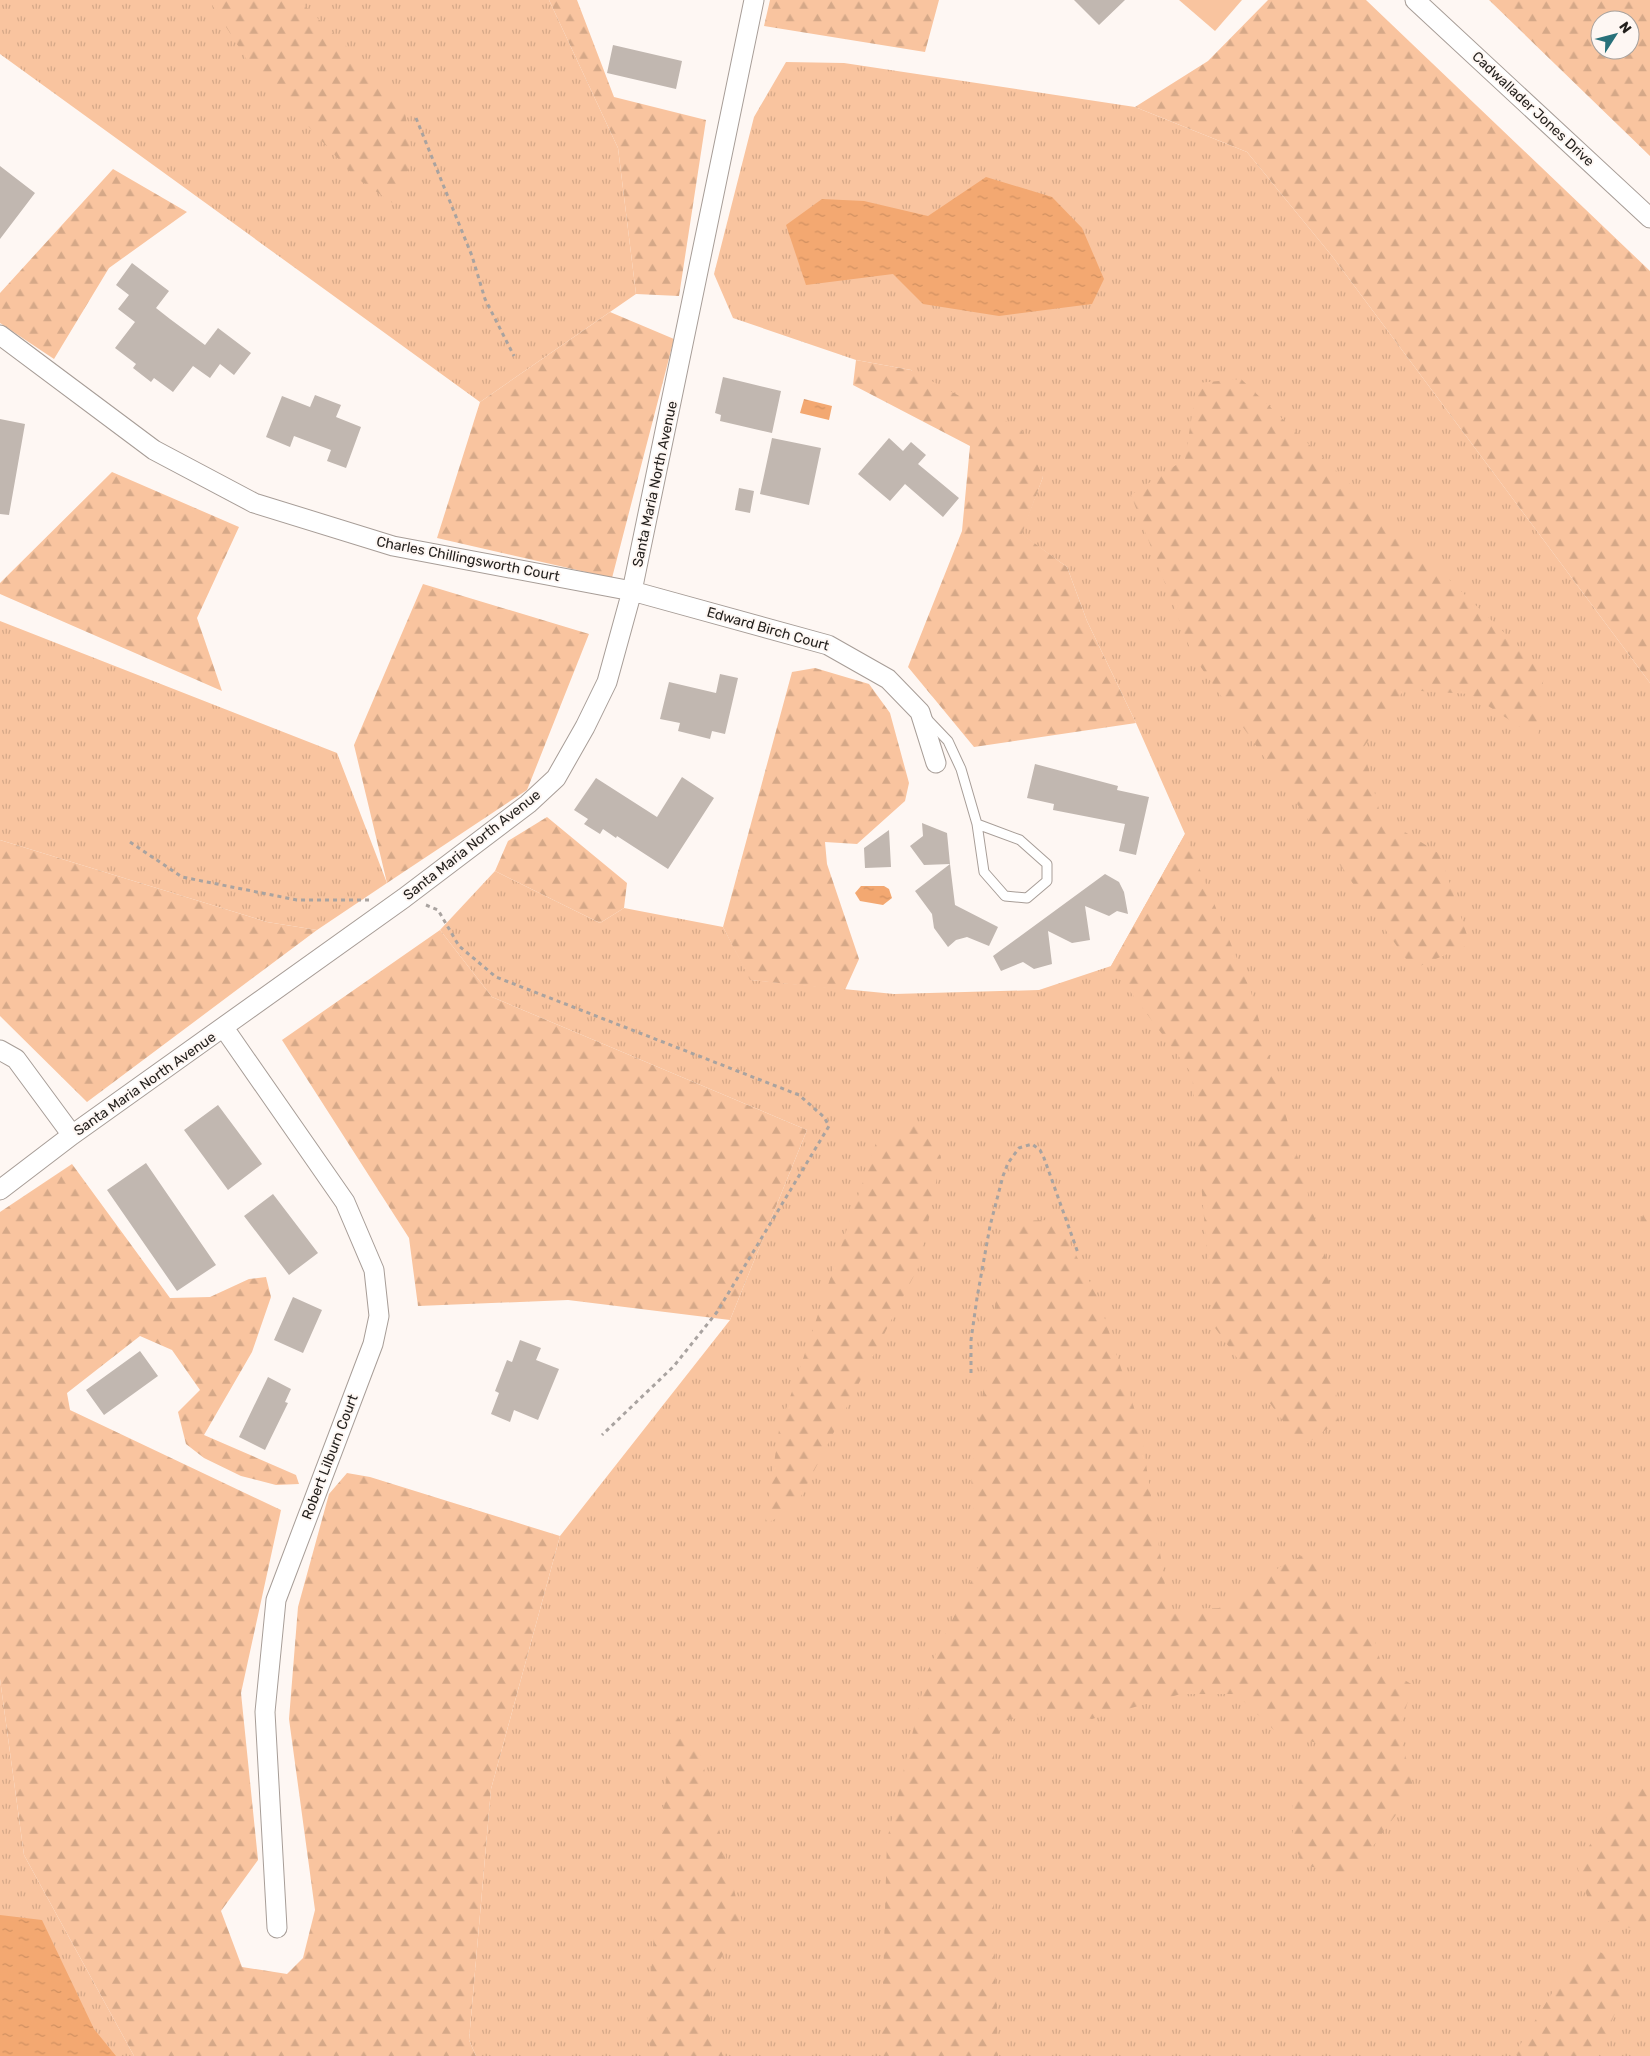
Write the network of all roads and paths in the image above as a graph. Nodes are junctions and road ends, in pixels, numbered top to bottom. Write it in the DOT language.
graph roads {
  1 [pos="754,0"];
  2 [pos="1415,0"];
  3 [pos="416,118"];
  4 [pos="1650,218"];
  5 [pos="0,335"];
  6 [pos="514,356"];
  7 [pos="632,591"];
  8 [pos="920,712"];
  9 [pos="936,763"];
  10 [pos="977,824"];
  11 [pos="130,842"];
  12 [pos="404,898"];
  13 [pos="224,1028"];
  14 [pos="0,1050"];
  15 [pos="72,1135"];
  16 [pos="0,1190"];
  17 [pos="1078,1253"];
  18 [pos="971,1373"];
  19 [pos="602,1435"];
  20 [pos="277,1928"];
  1 -- 7 [label="street, Santa Maria North Avenue"];
  2 -- 4 [label="street, Cadwallader Jones Drive"];
  3 -- 6 [label="path"];
  5 -- 7 [label="street, Charles Chillingsworth Court"];
  7 -- 8 [label="street, Edward Birch Court"];
  7 -- 12 [label="street, Santa Maria North Avenue"];
  8 -- 9 [label="street, Edward Birch Court"];
  8 -- 10 [label="lane"];
  10 -- 10 [label="lane"];
  11 -- 12 [label="path"];
  12 -- 13 [label="street, Santa Maria North Avenue"];
  12 -- 19 [label="path"];
  13 -- 15 [label="street, Santa Maria North Avenue"];
  13 -- 20 [label="street, Robert Lilburn Court"];
  14 -- 15 [label="street"];
  15 -- 16 [label="street, Santa Maria North Avenue"];
  17 -- 18 [label="path"];
}
